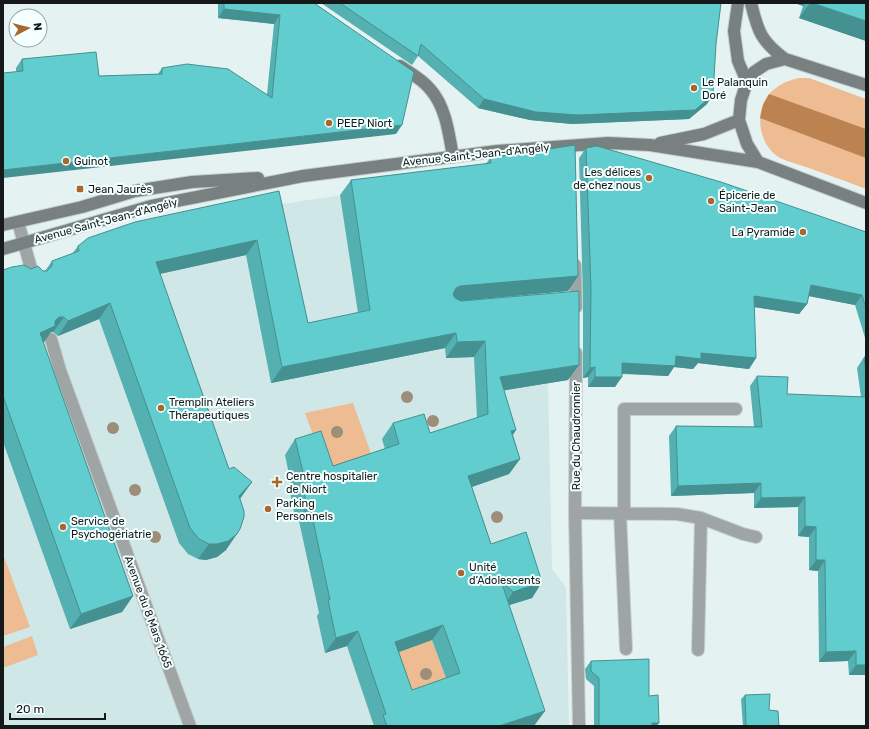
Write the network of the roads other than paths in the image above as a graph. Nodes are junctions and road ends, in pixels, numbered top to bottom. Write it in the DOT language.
graph roads {
  1 [pos="738,3"];
  2 [pos="751,3"];
  3 [pos="785,59"];
  4 [pos="393,61"];
  5 [pos="747,82"];
  6 [pos="866,84"];
  7 [pos="740,120"];
  8 [pos="650,145"];
  9 [pos="454,157"];
  10 [pos="758,162"];
  11 [pos="303,176"];
  12 [pos="866,204"];
  13 [pos="18,222"];
  14 [pos="3,225"];
  15 [pos="23,243"];
  16 [pos="3,249"];
  17 [pos="574,253"];
  18 [pos="34,279"];
  19 [pos="576,320"];
  20 [pos="51,339"];
  21 [pos="576,343"];
  22 [pos="736,409"];
  23 [pos="575,513"];
  24 [pos="622,514"];
  25 [pos="700,518"];
  26 [pos="756,537"];
  27 [pos="626,649"];
  28 [pos="698,650"];
  29 [pos="190,726"];
  30 [pos="579,726"];
  1 -- 5 [label="main road"];
  2 -- 3 [label="main road"];
  3 -- 5 [label="main road"];
  3 -- 6 [label="main road"];
  4 -- 9 [label="main road"];
  5 -- 7 [label="main road"];
  7 -- 8 [label="main road, Avenue Saint-Jean-d'Angély"];
  7 -- 10 [label="main road"];
  8 -- 9 [label="main road, Avenue Saint-Jean-d'Angély"];
  8 -- 10 [label="main road, Avenue Saint-Jean-d'Angély"];
  9 -- 11 [label="main road, Avenue Saint-Jean-d'Angély"];
  10 -- 12 [label="main road, Avenue Saint-Jean-d'Angély"];
  11 -- 13 [label="main road, Avenue Saint-Jean-d'Angély"];
  11 -- 15 [label="main road, Avenue Saint-Jean-d'Angély"];
  13 -- 14 [label="main road, Avenue Saint-Jean-d'Angély"];
  13 -- 15 [label="street"];
  15 -- 16 [label="main road, Avenue Saint-Jean-d'Angély"];
  15 -- 18 [label="street"];
  17 -- 19 [label="street"];
  20 -- 29 [label="street, Avenue du 8 Mars 1665"];
  21 -- 23 [label="street, Rue du Chaudronnier"];
  22 -- 24 [label="street"];
  23 -- 24 [label="street"];
  23 -- 30 [label="street, Rue du Chaudronnier"];
  24 -- 25 [label="street"];
  24 -- 27 [label="street"];
  25 -- 26 [label="street"];
  25 -- 28 [label="street"];
}
